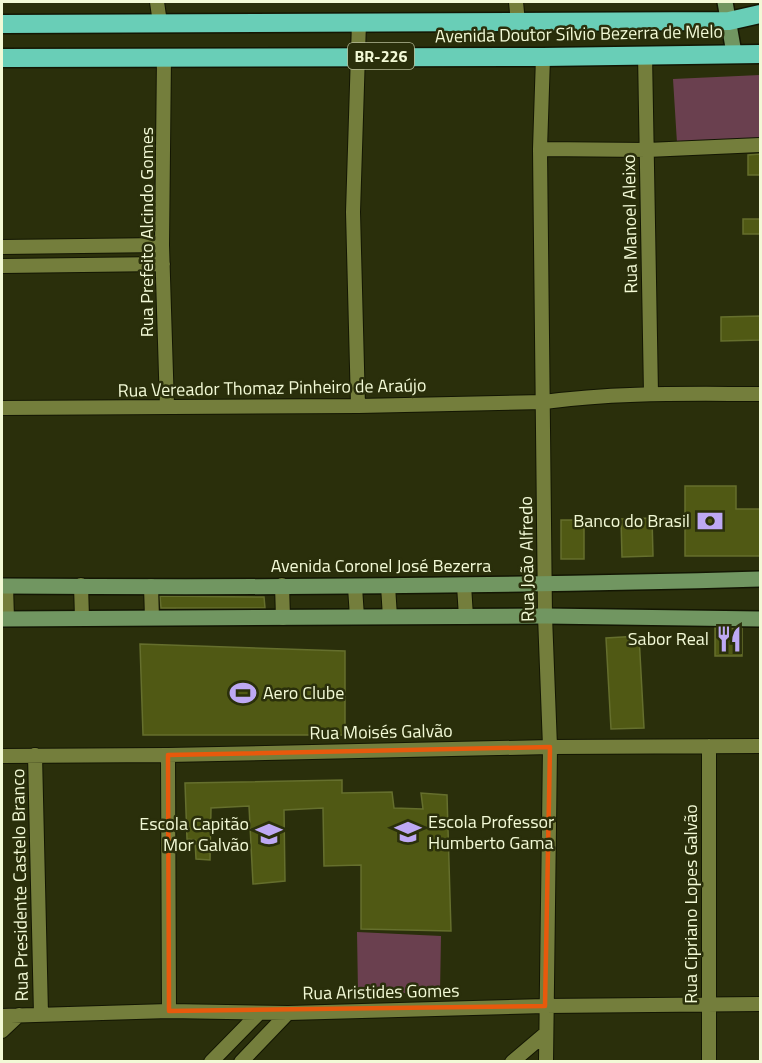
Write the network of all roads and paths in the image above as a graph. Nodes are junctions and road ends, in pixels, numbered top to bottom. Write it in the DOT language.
graph roads {
  1 [pos="157,2"];
  2 [pos="516,2"];
  3 [pos="725,2"];
  4 [pos="760,14"];
  5 [pos="729,21"];
  6 [pos="359,22"];
  7 [pos="160,23"];
  8 [pos="518,23"];
  9 [pos="2,24"];
  10 [pos="734,53"];
  11 [pos="645,54"];
  12 [pos="760,54"];
  13 [pos="359,56"];
  14 [pos="164,57"];
  15 [pos="543,57"];
  16 [pos="2,58"];
  17 [pos="760,146"];
  18 [pos="540,149"];
  19 [pos="647,150"];
  20 [pos="162,245"];
  21 [pos="2,247"];
  22 [pos="163,264"];
  23 [pos="2,266"];
  24 [pos="651,394"];
  25 [pos="760,394"];
  26 [pos="544,402"];
  27 [pos="358,406"];
  28 [pos="167,407"];
  29 [pos="2,408"];
  30 [pos="760,579"];
  31 [pos="81,585"];
  32 [pos="282,585"];
  33 [pos="464,585"];
  34 [pos="546,585"];
  35 [pos="4,586"];
  36 [pos="151,586"];
  37 [pos="388,586"];
  38 [pos="355,587"];
  39 [pos="545,616"];
  40 [pos="357,617"];
  41 [pos="390,617"];
  42 [pos="466,617"];
  43 [pos="82,618"];
  44 [pos="152,618"];
  45 [pos="283,618"];
  46 [pos="4,619"];
  47 [pos="760,619"];
  48 [pos="709,746"];
  49 [pos="760,746"];
  50 [pos="550,747"];
  51 [pos="35,755"];
  52 [pos="168,755"];
  53 [pos="2,756"];
  54 [pos="760,1004"];
  55 [pos="709,1005"];
  56 [pos="545,1006"];
  57 [pos="169,1011"];
  58 [pos="259,1013"];
  59 [pos="288,1013"];
  60 [pos="41,1014"];
  61 [pos="19,1015"];
  62 [pos="2,1016"];
  63 [pos="2,1031"];
  64 [pos="545,1034"];
  65 [pos="211,1062"];
  66 [pos="241,1062"];
  67 [pos="512,1062"];
  68 [pos="546,1062"];
  69 [pos="710,1062"];
  1 -- 7 [label="street"];
  2 -- 8 [label="street"];
  3 -- 5 [label="street"];
  4 -- 5 [label="highway, Avenida Doutor Sílvio Bezerra de Melo / BR-226"];
  5 -- 8 [label="highway, Avenida Doutor Sílvio Bezerra de Melo / BR-226"];
  5 -- 10 [label="street"];
  6 -- 7 [label="highway, Avenida Doutor Sílvio Bezerra de Melo / BR-226"];
  6 -- 8 [label="highway, Avenida Doutor Sílvio Bezerra de Melo / BR-226"];
  6 -- 13 [label="street"];
  7 -- 9 [label="highway, Avenida Doutor Sílvio Bezerra de Melo / BR-226"];
  10 -- 11 [label="highway, Avenida Doutor Sílvio Bezerra de Melo / BR-226"];
  10 -- 12 [label="highway, Avenida Doutor Sílvio Bezerra de Melo / BR-226"];
  11 -- 15 [label="highway, Avenida Doutor Sílvio Bezerra de Melo / BR-226"];
  11 -- 19 [label="street, Rua Manoel Aleixo"];
  13 -- 14 [label="highway, Avenida Doutor Sílvio Bezerra de Melo / BR-226"];
  13 -- 15 [label="highway, Avenida Doutor Sílvio Bezerra de Melo / BR-226"];
  13 -- 27 [label="street"];
  14 -- 16 [label="highway, Avenida Doutor Sílvio Bezerra de Melo / BR-226"];
  14 -- 20 [label="street, Rua Prefeito Alcindo Gomes"];
  15 -- 18 [label="street, Rua João Alfredo"];
  17 -- 19 [label="street"];
  18 -- 19 [label="street"];
  18 -- 26 [label="street, Rua João Alfredo"];
  19 -- 24 [label="street, Rua Manoel Aleixo"];
  20 -- 21 [label="street"];
  20 -- 22 [label="street, Rua Prefeito Alcindo Gomes"];
  22 -- 23 [label="street"];
  22 -- 28 [label="street, Rua Prefeito Alcindo Gomes"];
  24 -- 25 [label="street, Rua Vereador Thomaz Pinheiro de Araújo"];
  24 -- 26 [label="street, Rua Vereador Thomaz Pinheiro de Araújo"];
  26 -- 27 [label="street, Rua Vereador Thomaz Pinheiro de Araújo"];
  26 -- 34 [label="street, Rua João Alfredo"];
  27 -- 28 [label="street, Rua Vereador Thomaz Pinheiro de Araújo"];
  28 -- 29 [label="street, Rua Vereador Thomaz Pinheiro de Araújo"];
  30 -- 34 [label="street, Avenida Coronel José Bezerra"];
  31 -- 35 [label="street, Avenida Coronel José Bezerra"];
  31 -- 36 [label="street, Avenida Coronel José Bezerra"];
  31 -- 43 [label="street"];
  32 -- 36 [label="street, Avenida Coronel José Bezerra"];
  32 -- 38 [label="street, Avenida Coronel José Bezerra"];
  32 -- 45 [label="street"];
  33 -- 34 [label="street, Avenida Coronel José Bezerra"];
  33 -- 37 [label="street, Avenida Coronel José Bezerra"];
  33 -- 42 [label="street"];
  34 -- 39 [label="street, Rua João Alfredo"];
  35 -- 46 [label="street"];
  36 -- 44 [label="street"];
  37 -- 38 [label="street, Avenida Coronel José Bezerra"];
  37 -- 41 [label="street"];
  38 -- 40 [label="street"];
  39 -- 42 [label="street"];
  39 -- 47 [label="street"];
  39 -- 50 [label="street, Rua João Alfredo"];
  40 -- 41 [label="street"];
  40 -- 45 [label="street"];
  41 -- 42 [label="street"];
  43 -- 44 [label="street"];
  43 -- 46 [label="street"];
  44 -- 45 [label="street"];
  48 -- 49 [label="street, Rua Moisés Galvão"];
  48 -- 50 [label="street, Rua Moisés Galvão"];
  48 -- 55 [label="street, Rua Cipriano Lopes Galvão"];
  50 -- 52 [label="street, Rua Moisés Galvão"];
  50 -- 56 [label="street, Rua João Alfredo"];
  51 -- 52 [label="street, Rua Moisés Galvão"];
  51 -- 53 [label="street, Rua Moisés Galvão"];
  51 -- 60 [label="street, Rua Presidente Castelo Branco"];
  52 -- 57 [label="street"];
  54 -- 55 [label="street, Rua Aristides Gomes"];
  55 -- 56 [label="street, Rua Aristides Gomes"];
  55 -- 69 [label="street, Rua Cipriano Lopes Galvão"];
  56 -- 59 [label="street, Rua Aristides Gomes"];
  56 -- 64 [label="street, Rua João Alfredo"];
  57 -- 58 [label="street, Rua Aristides Gomes"];
  57 -- 60 [label="street, Rua Aristides Gomes"];
  58 -- 59 [label="street, Rua Aristides Gomes"];
  58 -- 65 [label="street"];
  59 -- 66 [label="street"];
  60 -- 61 [label="street, Rua Aristides Gomes"];
  61 -- 62 [label="street, Rua Aristides Gomes"];
  61 -- 63 [label="street"];
  64 -- 67 [label="street"];
  64 -- 68 [label="street, Rua João Alfredo"];
}
